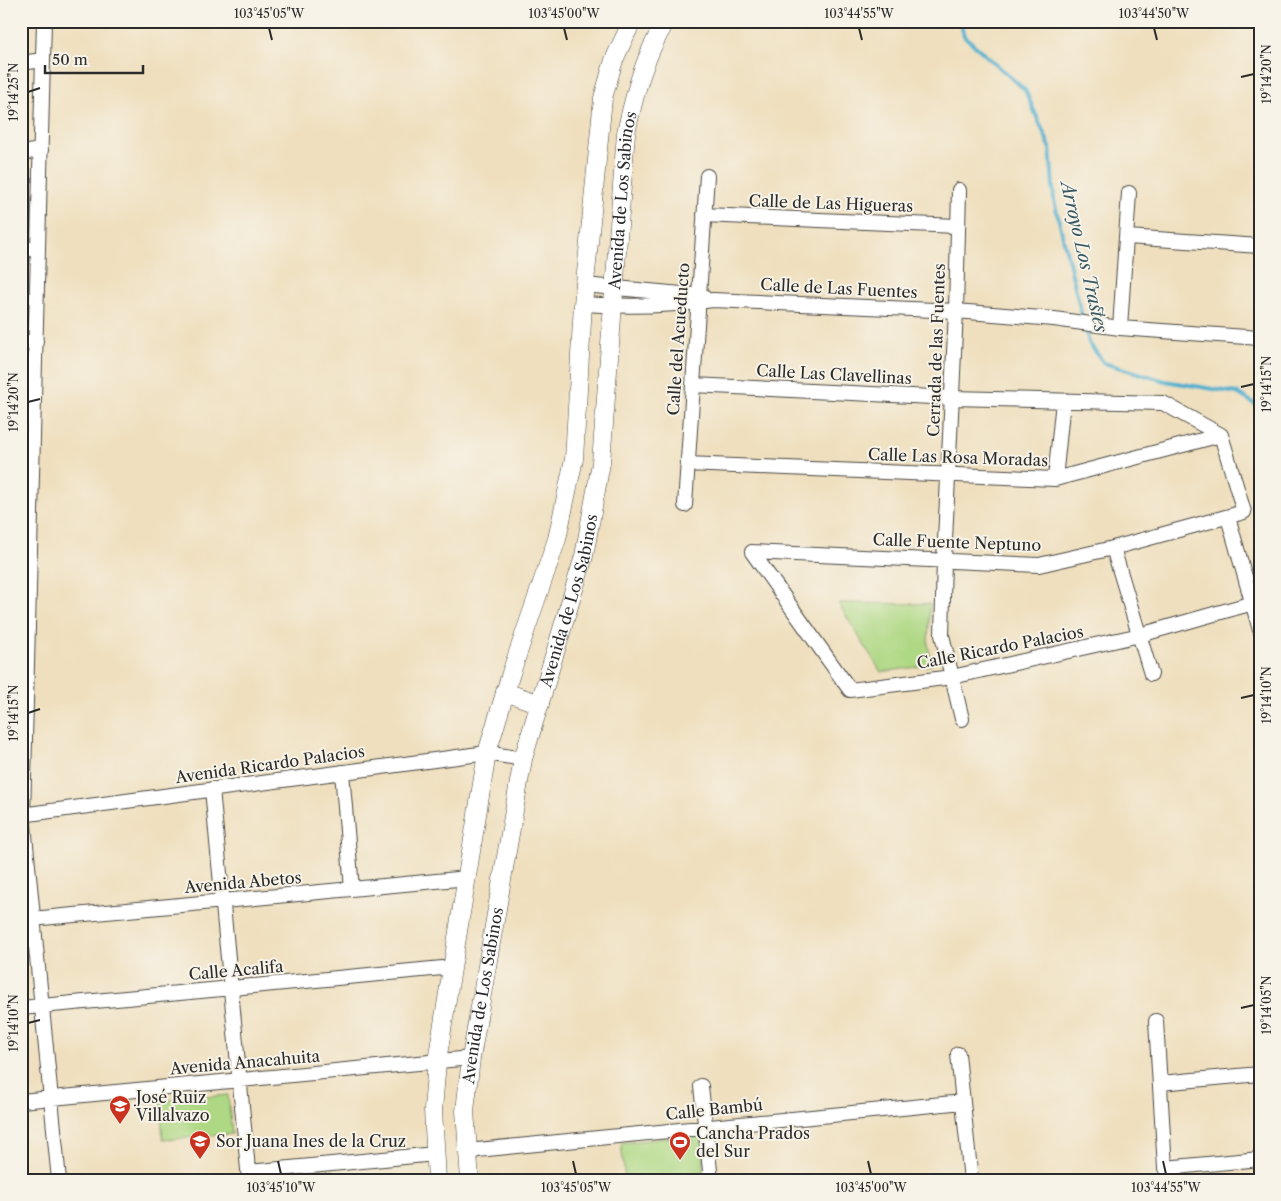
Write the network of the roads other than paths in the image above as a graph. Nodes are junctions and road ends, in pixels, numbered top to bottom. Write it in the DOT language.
graph roads {
  1 [pos="44,21"];
  2 [pos="632,21"];
  3 [pos="666,21"];
  4 [pos="43,60"];
  5 [pos="21,63"];
  6 [pos="41,150"];
  7 [pos="21,153"];
  8 [pos="707,176"];
  9 [pos="959,190"];
  10 [pos="1129,193"];
  11 [pos="704,215"];
  12 [pos="957,226"];
  13 [pos="1127,237"];
  14 [pos="1260,246"];
  15 [pos="38,248"];
  16 [pos="21,250"];
  17 [pos="584,285"];
  18 [pos="615,287"];
  19 [pos="699,298"];
  20 [pos="583,304"];
  21 [pos="614,306"];
  22 [pos="956,311"];
  23 [pos="1120,328"];
  24 [pos="1260,338"];
  25 [pos="36,341"];
  26 [pos="21,343"];
  27 [pos="693,385"];
  28 [pos="952,398"];
  29 [pos="1063,401"];
  30 [pos="27,432"];
  31 [pos="1221,435"];
  32 [pos="687,464"];
  33 [pos="948,473"];
  34 [pos="1054,478"];
  35 [pos="685,504"];
  36 [pos="1228,516"];
  37 [pos="26,525"];
  38 [pos="1113,548"];
  39 [pos="752,552"];
  40 [pos="944,562"];
  41 [pos="1256,602"];
  42 [pos="25,619"];
  43 [pos="1260,630"];
  44 [pos="1140,635"];
  45 [pos="1152,674"];
  46 [pos="952,677"];
  47 [pos="506,692"];
  48 [pos="540,704"];
  49 [pos="23,714"];
  50 [pos="962,719"];
  51 [pos="487,753"];
  52 [pos="523,759"];
  53 [pos="342,772"];
  54 [pos="212,789"];
  55 [pos="22,815"];
  56 [pos="468,878"];
  57 [pos="352,889"];
  58 [pos="223,901"];
  59 [pos="27,919"];
  60 [pos="453,967"];
  61 [pos="231,988"];
  62 [pos="42,1006"];
  63 [pos="21,1008"];
  64 [pos="1156,1021"];
  65 [pos="958,1054"];
  66 [pos="471,1058"];
  67 [pos="438,1061"];
  68 [pos="1260,1074"];
  69 [pos="240,1080"];
  70 [pos="1160,1083"];
  71 [pos="701,1086"];
  72 [pos="51,1098"];
  73 [pos="21,1101"];
  74 [pos="963,1102"];
  75 [pos="705,1127"];
  76 [pos="467,1151"];
  77 [pos="435,1154"];
  78 [pos="1260,1159"];
  79 [pos="1168,1174"];
  80 [pos="249,1176"];
  81 [pos="59,1180"];
  82 [pos="437,1180"];
  83 [pos="470,1180"];
  84 [pos="711,1180"];
  85 [pos="971,1180"];
  1 -- 4 [label="street"];
  2 -- 17 [label="street, Avenida de Los Sabinos"];
  3 -- 18 [label="street, Avenida de Los Sabinos"];
  4 -- 5 [label="street"];
  4 -- 6 [label="street"];
  6 -- 7 [label="street"];
  6 -- 15 [label="street"];
  8 -- 11 [label="street, Calle del Acueducto"];
  9 -- 12 [label="street, Cerrada de las Fuentes"];
  10 -- 13 [label="street"];
  11 -- 12 [label="street, Calle de Las Higueras"];
  11 -- 19 [label="street, Calle del Acueducto"];
  12 -- 22 [label="street, Cerrada de las Fuentes"];
  13 -- 14 [label="street"];
  13 -- 23 [label="street"];
  15 -- 16 [label="street"];
  15 -- 25 [label="street"];
  17 -- 18 [label="street"];
  17 -- 20 [label="street, Avenida de Los Sabinos"];
  18 -- 19 [label="street"];
  18 -- 21 [label="street, Avenida de Los Sabinos"];
  19 -- 21 [label="street"];
  19 -- 22 [label="street, Calle de Las Fuentes"];
  19 -- 27 [label="street, Calle del Acueducto"];
  20 -- 21 [label="street"];
  20 -- 47 [label="street, Avenida de Los Sabinos"];
  21 -- 48 [label="street, Avenida de Los Sabinos"];
  22 -- 23 [label="street, Calle de Las Fuentes"];
  22 -- 28 [label="street, Cerrada de las Fuentes"];
  23 -- 24 [label="street"];
  25 -- 26 [label="street"];
  25 -- 30 [label="street"];
  27 -- 28 [label="street, Calle Las Clavellinas"];
  27 -- 32 [label="street, Calle del Acueducto"];
  28 -- 29 [label="street, Calle Las Clavellinas"];
  28 -- 33 [label="street, Cerrada de las Fuentes"];
  29 -- 31 [label="street, Calle Las Clavellinas"];
  29 -- 34 [label="street"];
  30 -- 37 [label="street"];
  31 -- 34 [label="street, Calle Las Rosa Moradas"];
  31 -- 36 [label="street, Calle Fuente Neptuno"];
  32 -- 33 [label="street, Calle Las Rosa Moradas"];
  32 -- 35 [label="street, Calle del Acueducto"];
  33 -- 34 [label="street, Calle Las Rosa Moradas"];
  33 -- 40 [label="street, Cerrada de las Fuentes"];
  36 -- 38 [label="street, Calle Fuente Neptuno"];
  36 -- 41 [label="street"];
  37 -- 42 [label="street"];
  38 -- 40 [label="street, Calle Fuente Neptuno"];
  38 -- 44 [label="street"];
  39 -- 40 [label="street, Calle Fuente Neptuno"];
  39 -- 46 [label="street, Calle Ricardo Palacios"];
  40 -- 46 [label="street, Cerrada de las Fuentes"];
  41 -- 43 [label="street"];
  41 -- 44 [label="street, Calle Ricardo Palacios"];
  42 -- 49 [label="street"];
  44 -- 45 [label="street"];
  44 -- 46 [label="street, Calle Ricardo Palacios"];
  46 -- 50 [label="street, Cerrada de las Fuentes"];
  47 -- 48 [label="street"];
  47 -- 51 [label="street, Avenida de Los Sabinos"];
  48 -- 52 [label="street, Avenida de Los Sabinos"];
  49 -- 55 [label="street"];
  51 -- 52 [label="street, Avenida Ricardo Palacios"];
  51 -- 53 [label="street, Avenida Ricardo Palacios"];
  51 -- 56 [label="street, Avenida de Los Sabinos"];
  52 -- 66 [label="street, Avenida de Los Sabinos"];
  53 -- 54 [label="street, Avenida Ricardo Palacios"];
  53 -- 57 [label="street"];
  54 -- 55 [label="street, Avenida Ricardo Palacios"];
  54 -- 58 [label="street"];
  55 -- 59 [label="street"];
  56 -- 57 [label="street, Avenida Abetos"];
  56 -- 60 [label="street, Avenida de Los Sabinos"];
  57 -- 58 [label="street, Avenida Abetos"];
  58 -- 59 [label="street, Avenida Abetos"];
  58 -- 61 [label="street"];
  59 -- 62 [label="street"];
  60 -- 61 [label="street, Calle Acalifa"];
  60 -- 67 [label="street, Avenida de Los Sabinos"];
  61 -- 62 [label="street, Calle Acalifa"];
  61 -- 69 [label="street"];
  62 -- 63 [label="street, Calle Acalifa"];
  62 -- 72 [label="street"];
  64 -- 70 [label="street"];
  65 -- 74 [label="street"];
  66 -- 67 [label="street, Avenida Anacahuita"];
  66 -- 76 [label="street, Avenida de Los Sabinos"];
  67 -- 69 [label="street, Avenida Anacahuita"];
  67 -- 77 [label="street, Avenida de Los Sabinos"];
  68 -- 70 [label="street"];
  69 -- 72 [label="street, Avenida Anacahuita"];
  69 -- 80 [label="street"];
  70 -- 79 [label="street"];
  71 -- 75 [label="street"];
  72 -- 73 [label="street, Avenida Anacahuita"];
  72 -- 81 [label="street"];
  74 -- 75 [label="street, Calle Bambú"];
  74 -- 85 [label="street"];
  75 -- 76 [label="street, Calle Bambú"];
  75 -- 84 [label="street"];
  76 -- 83 [label="street, Avenida de Los Sabinos"];
  77 -- 80 [label="street"];
  77 -- 82 [label="street, Avenida de Los Sabinos"];
  78 -- 79 [label="street"];
}
